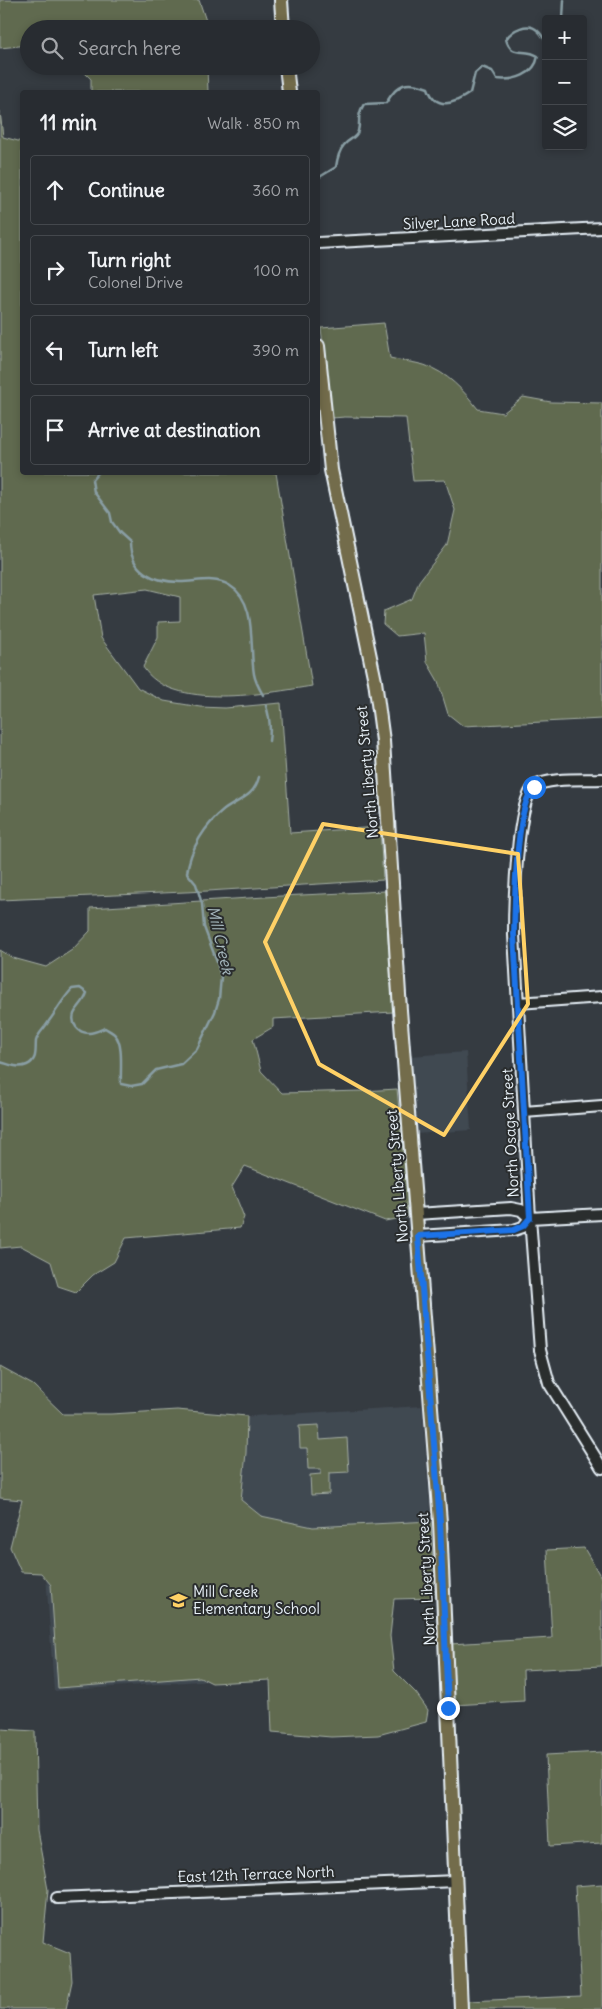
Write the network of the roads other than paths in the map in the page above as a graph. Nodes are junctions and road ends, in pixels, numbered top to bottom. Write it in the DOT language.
graph roads {
  1 [pos="281,0"];
  2 [pos="282,20"];
  3 [pos="287,75"];
  4 [pos="289,90"];
  5 [pos="602,228"];
  6 [pos="320,243"];
  7 [pos="320,365"];
  8 [pos="602,779"];
  9 [pos="602,997"];
  10 [pos="518,1003"];
  11 [pos="602,1106"];
  12 [pos="524,1112"];
  13 [pos="416,1214"];
  14 [pos="602,1214"];
  15 [pos="530,1218"];
  16 [pos="418,1236"];
  17 [pos="602,1468"];
  18 [pos="456,1881"];
  19 [pos="57,1898"];
  20 [pos="461,2009"];
  1 -- 2 [label="main road"];
  3 -- 4 [label="main road"];
  5 -- 6 [label="street, Silver Lane Road"];
  7 -- 13 [label="main road, North Liberty Street"];
  8 -- 10 [label="street, North Osage Street"];
  9 -- 10 [label="street"];
  10 -- 12 [label="street, North Osage Street"];
  11 -- 12 [label="street"];
  12 -- 15 [label="street, North Osage Street"];
  13 -- 15 [label="street"];
  13 -- 16 [label="main road, North Liberty Street"];
  14 -- 15 [label="street"];
  15 -- 16 [label="street"];
  15 -- 17 [label="street, North Osage Street"];
  16 -- 18 [label="main road, North Liberty Street"];
  18 -- 19 [label="street, East 12th Terrace North"];
  18 -- 20 [label="main road, North Liberty Street"];
}
